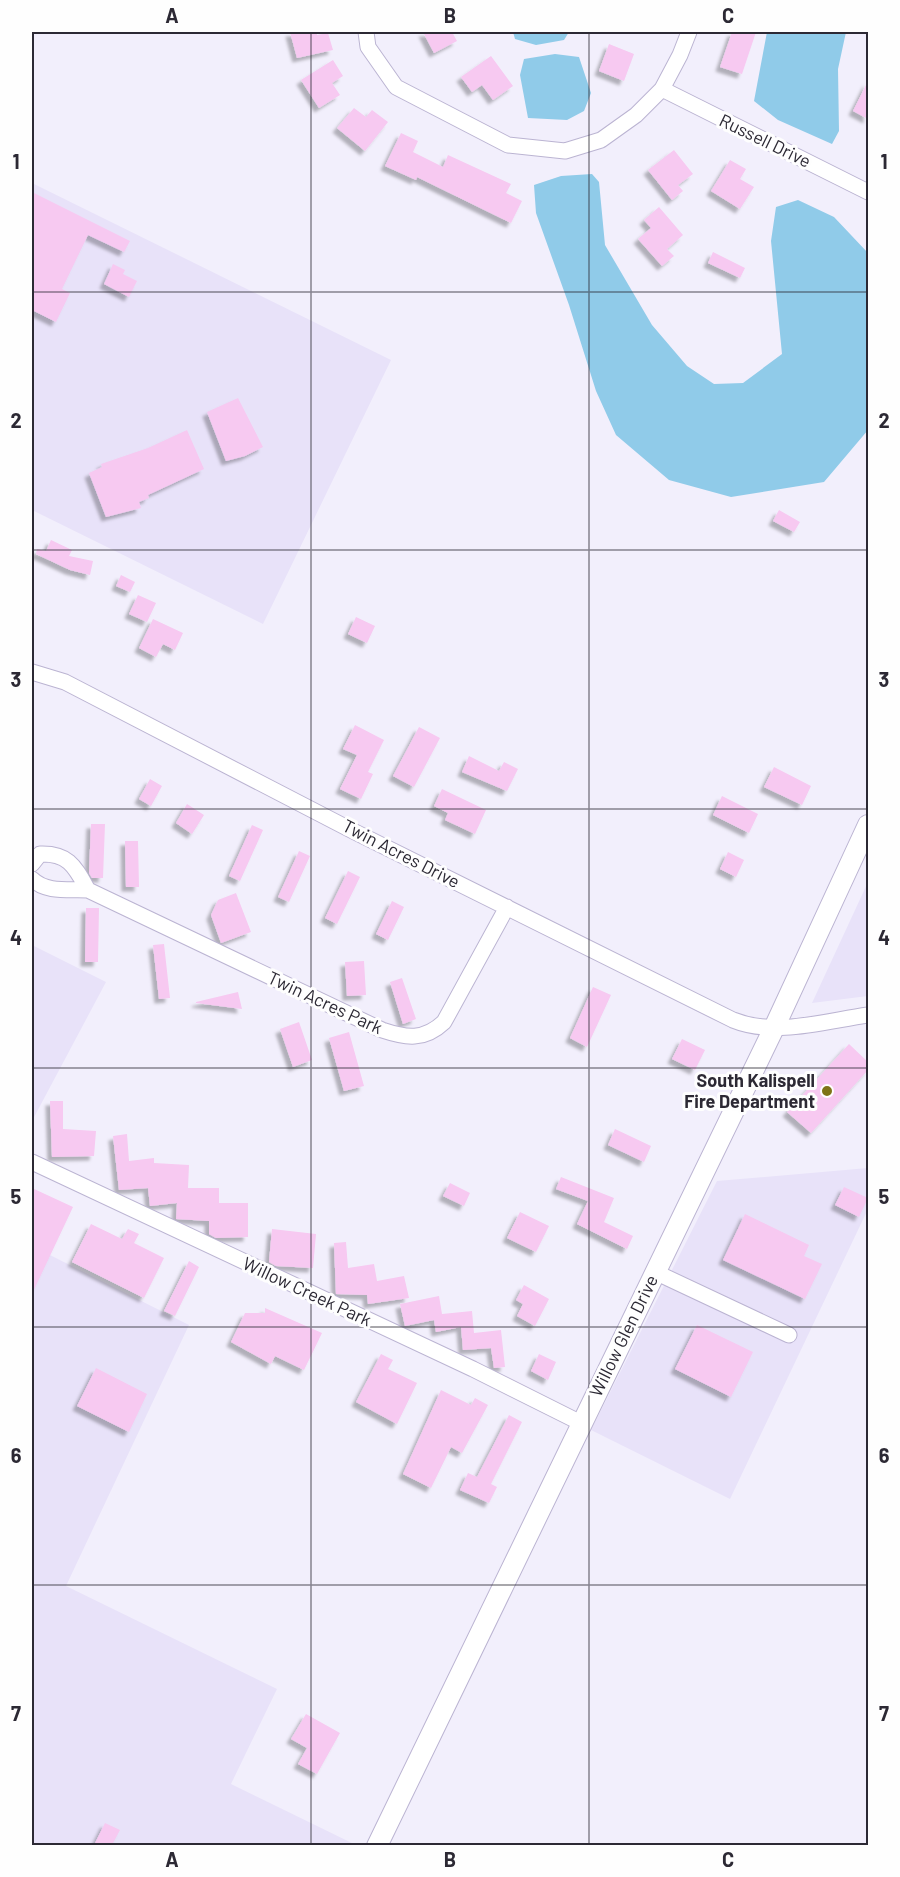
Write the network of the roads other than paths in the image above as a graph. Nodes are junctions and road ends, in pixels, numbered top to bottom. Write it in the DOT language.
graph roads {
  1 [pos="366,32"];
  2 [pos="689,32"];
  3 [pos="662,89"];
  4 [pos="868,192"];
  5 [pos="32,672"];
  6 [pos="868,825"];
  7 [pos="32,864"];
  8 [pos="32,879"];
  9 [pos="88,890"];
  10 [pos="507,907"];
  11 [pos="868,1015"];
  12 [pos="774,1028"];
  13 [pos="32,1162"];
  14 [pos="655,1272"];
  15 [pos="789,1335"];
  16 [pos="581,1423"];
  17 [pos="377,1845"];
  1 -- 3 [label="street"];
  2 -- 3 [label="street"];
  3 -- 4 [label="street, Russell Drive"];
  5 -- 10 [label="street, Twin Acres Drive"];
  6 -- 12 [label="main road, Willow Glen Drive"];
  7 -- 9 [label="street"];
  8 -- 9 [label="street, Twin Acres Park"];
  9 -- 10 [label="street, Twin Acres Park"];
  10 -- 12 [label="street, Twin Acres Drive"];
  11 -- 12 [label="street, Twin Acres Drive"];
  12 -- 14 [label="main road, Willow Glen Drive"];
  13 -- 16 [label="street, Willow Creek Park"];
  14 -- 15 [label="street"];
  14 -- 16 [label="main road, Willow Glen Drive"];
  16 -- 17 [label="main road, Willow Glen Drive"];
}
